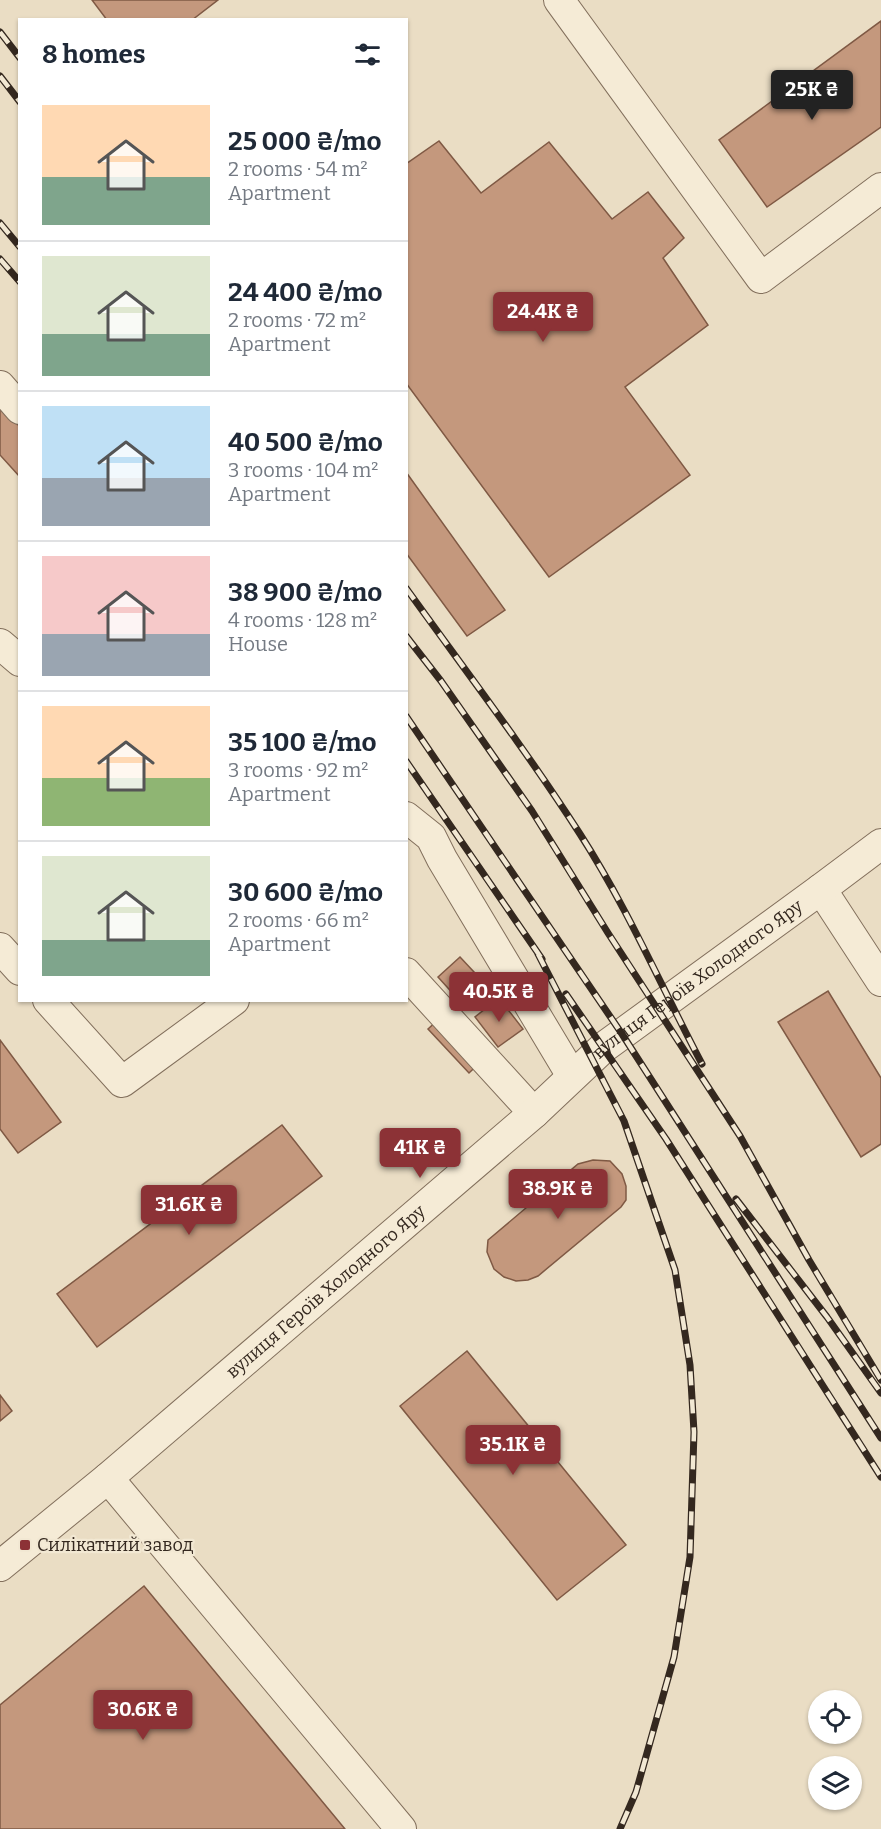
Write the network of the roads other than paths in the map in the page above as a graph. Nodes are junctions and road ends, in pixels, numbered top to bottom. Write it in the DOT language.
graph roads {
  1 [pos="560,0"];
  2 [pos="881,188"];
  3 [pos="0,386"];
  4 [pos="18,407"];
  5 [pos="0,644"];
  6 [pos="18,659"];
  7 [pos="408,819"];
  8 [pos="881,844"];
  9 [pos="821,889"];
  10 [pos="0,948"];
  11 [pos="18,967"];
  12 [pos="408,975"];
  13 [pos="881,981"];
  14 [pos="50,1002"];
  15 [pos="231,1002"];
  16 [pos="572,1076"];
  17 [pos="534,1113"];
  18 [pos="108,1478"];
  19 [pos="0,1566"];
  20 [pos="401,1829"];
  1 -- 2 [label="street"];
  3 -- 4 [label="street"];
  5 -- 6 [label="street"];
  7 -- 16 [label="street"];
  8 -- 9 [label="street, вулиця Героїв Холодного Яру"];
  9 -- 13 [label="street"];
  9 -- 16 [label="street, вулиця Героїв Холодного Яру"];
  10 -- 11 [label="street"];
  12 -- 17 [label="street"];
  14 -- 15 [label="street"];
  16 -- 17 [label="street, вулиця Героїв Холодного Яру"];
  17 -- 18 [label="street, вулиця Героїв Холодного Яру"];
  18 -- 19 [label="street, вулиця Героїв Холодного Яру"];
  18 -- 20 [label="street"];
}
